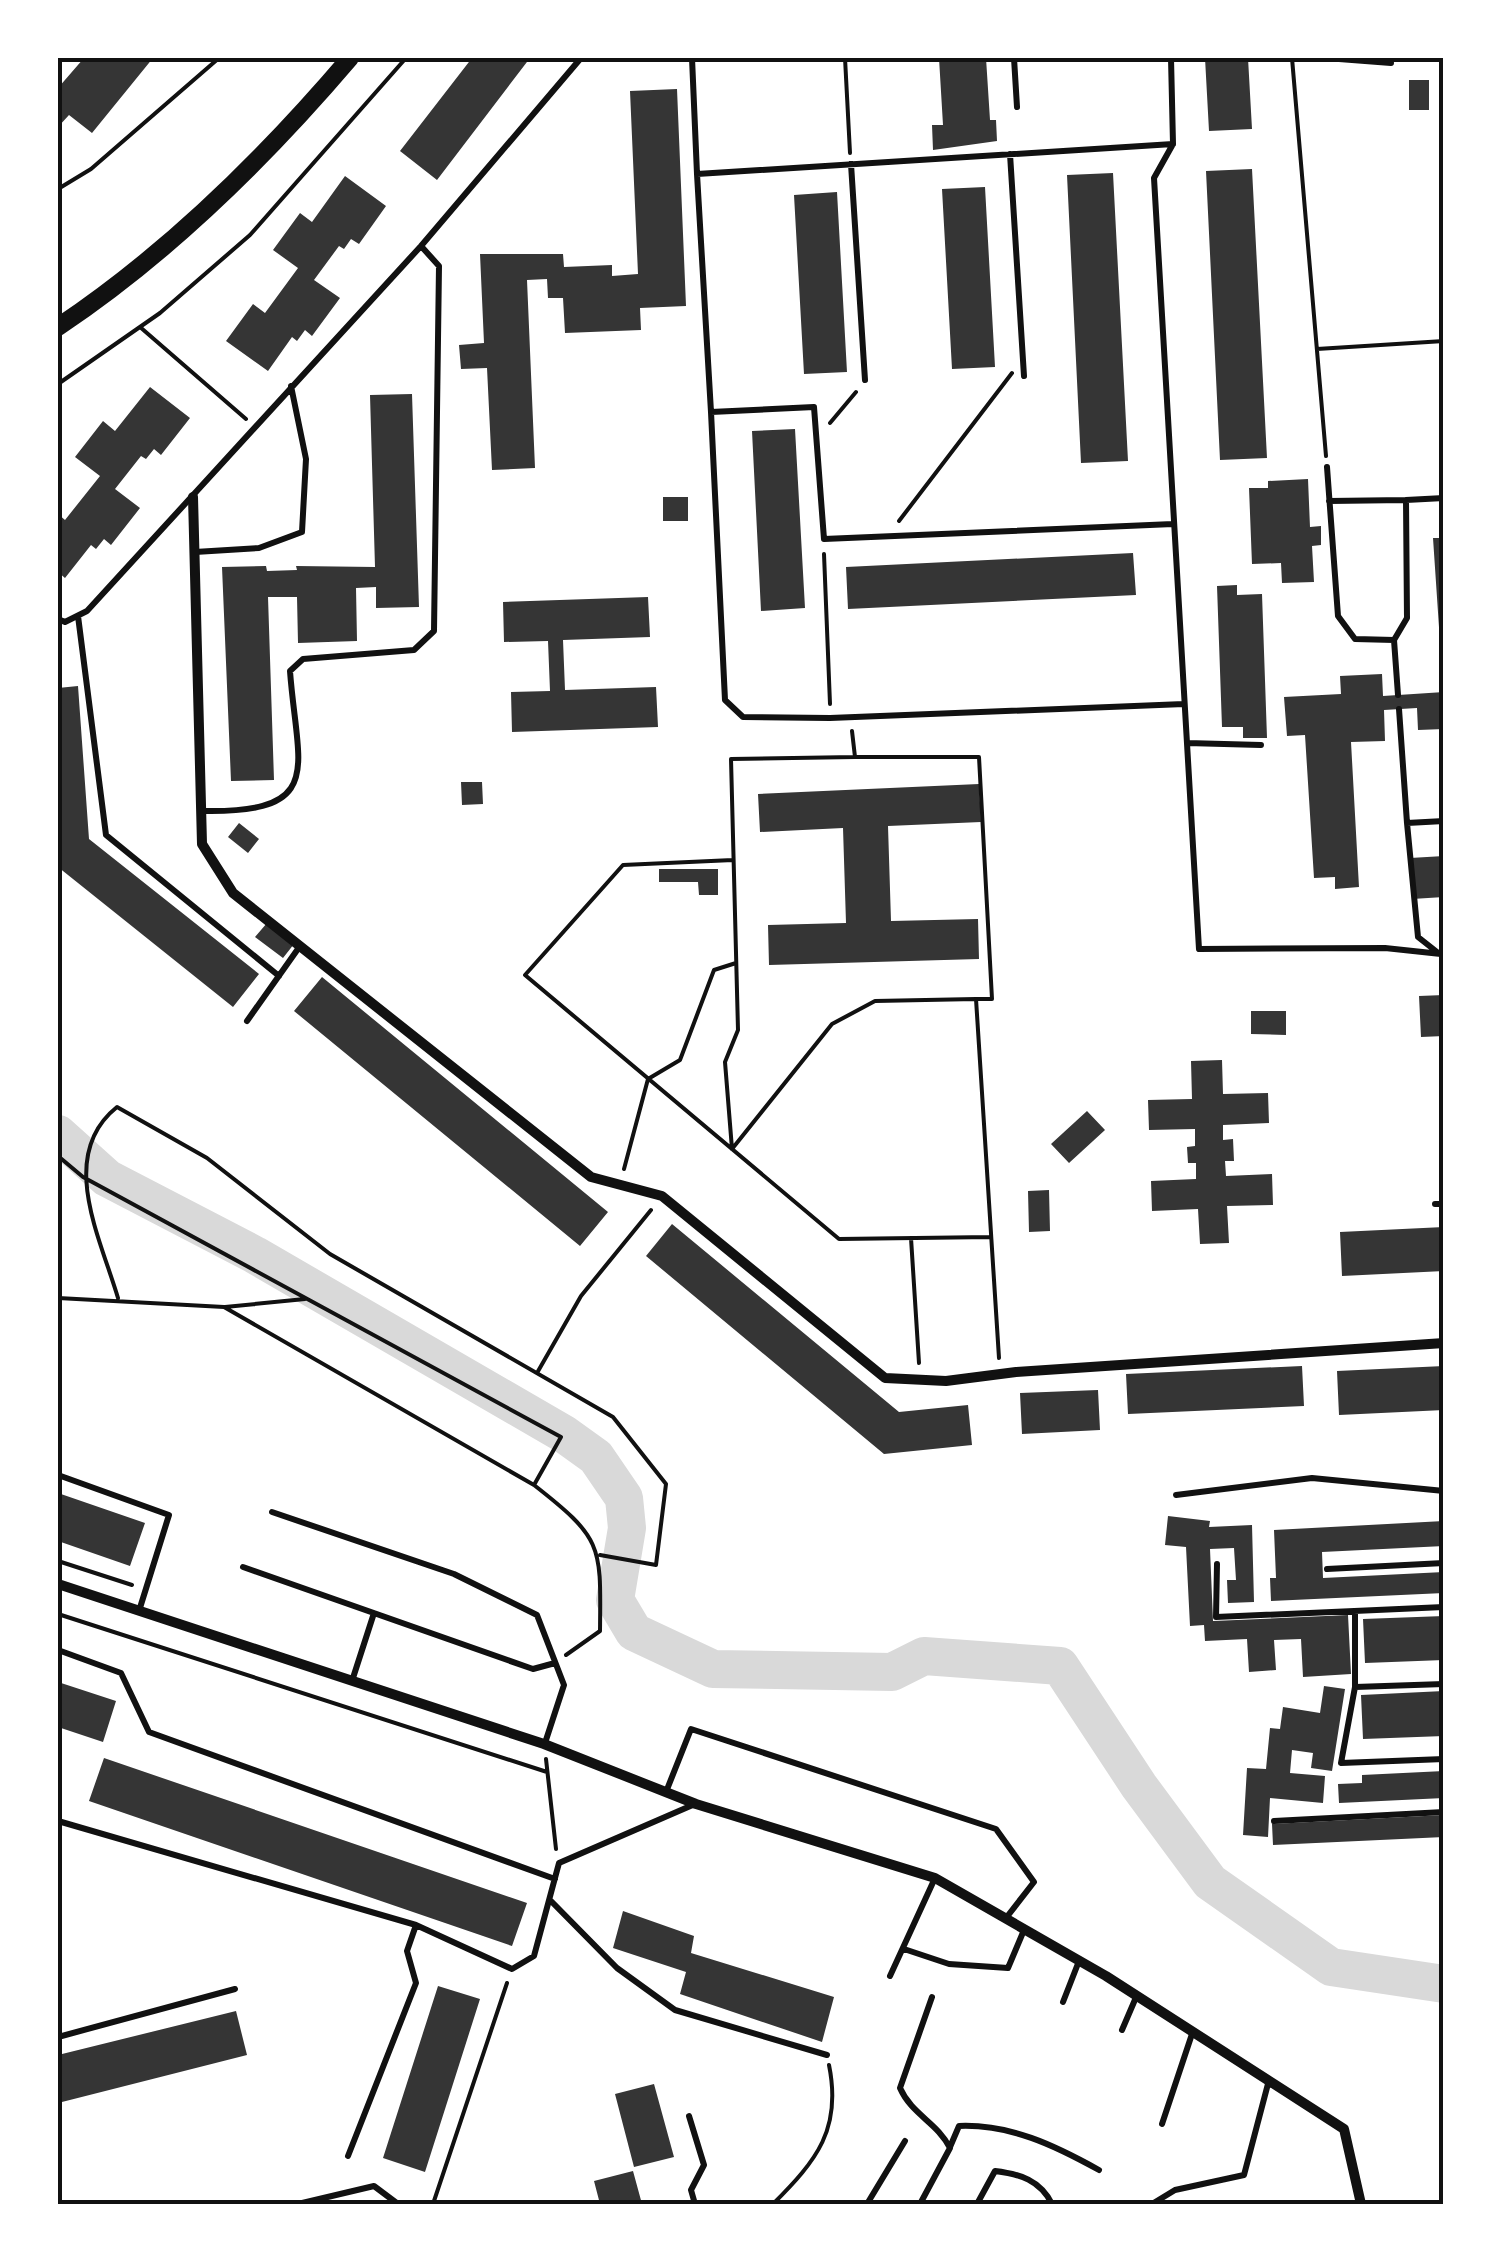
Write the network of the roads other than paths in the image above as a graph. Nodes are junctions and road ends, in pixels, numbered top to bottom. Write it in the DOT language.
graph roads {
  1 [pos="350,58"];
  2 [pos="581,58"];
  3 [pos="692,58"];
  4 [pos="1014,58"];
  5 [pos="1171,58"];
  6 [pos="1326,58"];
  7 [pos="1391,63"];
  8 [pos="1017,107"];
  9 [pos="1173,144"];
  10 [pos="1010,154"];
  11 [pos="851,164"];
  12 [pos="697,174"];
  13 [pos="421,246"];
  14 [pos="58,326"];
  15 [pos="1024,376"];
  16 [pos="865,380"];
  17 [pos="291,385"];
  18 [pos="711,412"];
  19 [pos="1327,467"];
  20 [pos="192,497"];
  21 [pos="1444,498"];
  22 [pos="1406,500"];
  23 [pos="1330,501"];
  24 [pos="1172,524"];
  25 [pos="191,552"];
  26 [pos="78,616"];
  27 [pos="58,619"];
  28 [pos="1394,640"];
  29 [pos="1398,695"];
  30 [pos="1184,704"];
  31 [pos="1399,709"];
  32 [pos="1187,744"];
  33 [pos="1261,745"];
  34 [pos="204,811"];
  35 [pos="1444,820"];
  36 [pos="1407,823"];
  37 [pos="301,945"];
  38 [pos="1442,954"];
  39 [pos="279,976"];
  40 [pos="247,1021"];
  41 [pos="1444,1343"];
  42 [pos="58,1475"];
  43 [pos="1444,1491"];
  44 [pos="1176,1495"];
  45 [pos="272,1512"];
  46 [pos="1444,1563"];
  47 [pos="1217,1564"];
  48 [pos="243,1567"];
  49 [pos="1326,1568"];
  50 [pos="58,1584"];
  51 [pos="1444,1607"];
  52 [pos="140,1611"];
  53 [pos="1355,1611"];
  54 [pos="374,1612"];
  55 [pos="58,1650"];
  56 [pos="555,1663"];
  57 [pos="352,1681"];
  58 [pos="1444,1684"];
  59 [pos="1355,1688"];
  60 [pos="544,1744"];
  61 [pos="1444,1758"];
  62 [pos="666,1793"];
  63 [pos="696,1804"];
  64 [pos="1444,1812"];
  65 [pos="1274,1820"];
  66 [pos="58,1821"];
  67 [pos="934,1878"];
  68 [pos="555,1879"];
  69 [pos="549,1899"];
  70 [pos="1006,1918"];
  71 [pos="416,1925"];
  72 [pos="1024,1929"];
  73 [pos="904,1948"];
  74 [pos="1079,1961"];
  75 [pos="890,1976"];
  76 [pos="235,1989"];
  77 [pos="1136,1995"];
  78 [pos="932,1997"];
  79 [pos="1063,2002"];
  80 [pos="1122,2030"];
  81 [pos="1193,2031"];
  82 [pos="58,2037"];
  83 [pos="827,2056"];
  84 [pos="1269,2080"];
  85 [pos="689,2116"];
  86 [pos="1162,2124"];
  87 [pos="905,2142"];
  88 [pos="950,2148"];
  89 [pos="348,2156"];
  90 [pos="1099,2170"];
  91 [pos="298,2204"];
  92 [pos="398,2204"];
  93 [pos="695,2204"];
  94 [pos="866,2204"];
  95 [pos="920,2204"];
  96 [pos="976,2204"];
  97 [pos="1052,2204"];
  98 [pos="1152,2204"];
  99 [pos="1361,2204"];
  1 -- 14 [label="main road"];
  2 -- 13 [label="lane"];
  3 -- 12 [label="lane"];
  4 -- 8 [label="lane"];
  5 -- 9 [label="lane"];
  6 -- 7 [label="lane"];
  9 -- 10 [label="lane"];
  9 -- 24 [label="lane"];
  10 -- 11 [label="lane"];
  10 -- 15 [label="lane"];
  11 -- 12 [label="lane"];
  11 -- 16 [label="lane"];
  12 -- 18 [label="lane"];
  13 -- 17 [label="lane"];
  13 -- 34 [label="lane"];
  17 -- 20 [label="lane"];
  17 -- 25 [label="lane"];
  18 -- 24 [label="lane"];
  18 -- 30 [label="lane"];
  19 -- 23 [label="lane"];
  20 -- 25 [label="street"];
  20 -- 26 [label="lane"];
  21 -- 22 [label="lane"];
  22 -- 23 [label="lane"];
  22 -- 28 [label="lane"];
  23 -- 28 [label="lane"];
  24 -- 30 [label="lane"];
  25 -- 34 [label="street"];
  26 -- 27 [label="lane"];
  26 -- 39 [label="lane"];
  28 -- 29 [label="lane"];
  30 -- 32 [label="lane"];
  31 -- 36 [label="lane"];
  32 -- 33 [label="lane"];
  32 -- 38 [label="lane"];
  34 -- 37 [label="street"];
  35 -- 36 [label="lane"];
  36 -- 38 [label="lane"];
  37 -- 39 [label="lane"];
  37 -- 41 [label="street"];
  39 -- 40 [label="lane"];
  42 -- 52 [label="lane"];
  43 -- 44 [label="lane"];
  45 -- 56 [label="lane"];
  46 -- 49 [label="lane"];
  47 -- 53 [label="lane"];
  48 -- 54 [label="lane"];
  50 -- 52 [label="street"];
  51 -- 53 [label="lane"];
  52 -- 57 [label="street"];
  53 -- 59 [label="lane"];
  54 -- 56 [label="lane"];
  54 -- 57 [label="lane"];
  55 -- 68 [label="lane"];
  56 -- 60 [label="lane"];
  57 -- 60 [label="street"];
  58 -- 59 [label="lane"];
  59 -- 61 [label="lane"];
  60 -- 62 [label="street"];
  62 -- 63 [label="street"];
  62 -- 70 [label="lane"];
  63 -- 67 [label="street"];
  63 -- 68 [label="lane"];
  64 -- 65 [label="lane"];
  66 -- 71 [label="lane"];
  67 -- 70 [label="street"];
  67 -- 73 [label="lane"];
  68 -- 69 [label="lane"];
  69 -- 71 [label="lane"];
  69 -- 83 [label="lane"];
  70 -- 72 [label="street"];
  71 -- 89 [label="lane"];
  72 -- 73 [label="lane"];
  72 -- 74 [label="street"];
  73 -- 75 [label="lane"];
  74 -- 77 [label="street"];
  74 -- 79 [label="lane"];
  76 -- 82 [label="lane"];
  77 -- 80 [label="lane"];
  77 -- 81 [label="street"];
  78 -- 88 [label="lane"];
  81 -- 84 [label="street"];
  81 -- 86 [label="lane"];
  84 -- 98 [label="lane"];
  84 -- 99 [label="street"];
  85 -- 93 [label="lane"];
  87 -- 94 [label="lane"];
  88 -- 90 [label="lane"];
  88 -- 95 [label="lane"];
  91 -- 92 [label="lane"];
  96 -- 97 [label="lane"];
}
